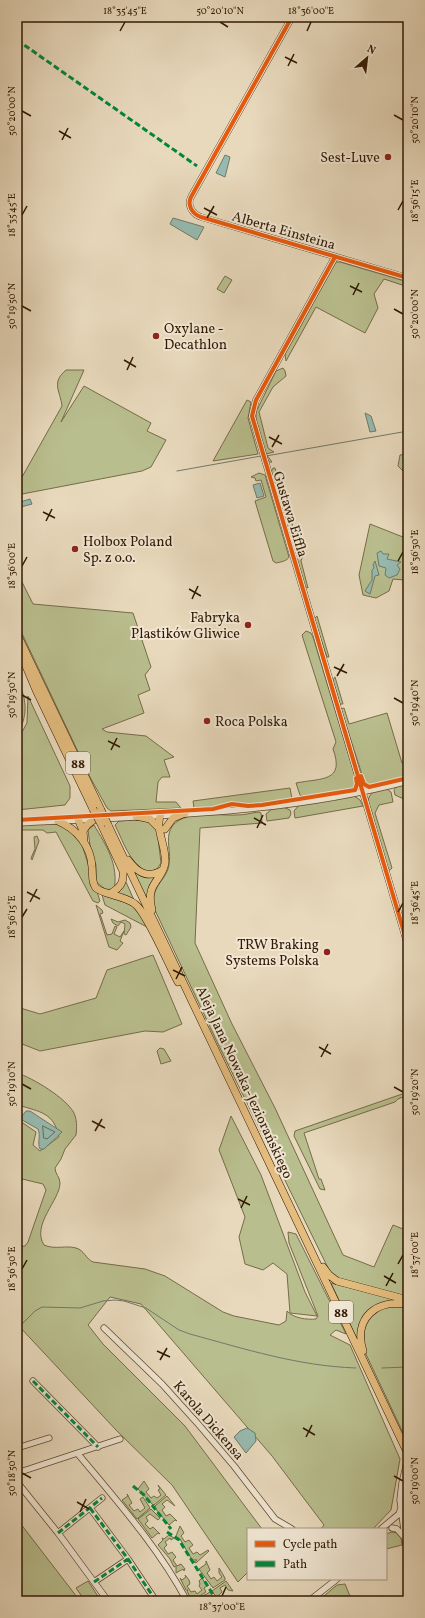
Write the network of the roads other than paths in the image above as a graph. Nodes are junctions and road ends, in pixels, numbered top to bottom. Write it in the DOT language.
graph roads {
  1 [pos="292,17"];
  2 [pos="335,256"];
  3 [pos="408,278"];
  4 [pos="17,634"];
  5 [pos="17,645"];
  6 [pos="408,781"];
  7 [pos="362,792"];
  8 [pos="185,813"];
  9 [pos="161,814"];
  10 [pos="136,816"];
  11 [pos="78,819"];
  12 [pos="58,820"];
  13 [pos="102,822"];
  14 [pos="17,823"];
  15 [pos="162,829"];
  16 [pos="80,831"];
  17 [pos="116,842"];
  18 [pos="162,871"];
  19 [pos="111,893"];
  20 [pos="158,929"];
  21 [pos="408,946"];
  22 [pos="211,1041"];
  23 [pos="312,1253"];
  24 [pos="408,1300"];
  25 [pos="408,1305"];
  26 [pos="104,1328"];
  27 [pos="369,1372"];
  28 [pos="33,1381"];
  29 [pos="49,1438"];
  30 [pos="120,1439"];
  31 [pos="98,1447"];
  32 [pos="17,1448"];
  33 [pos="78,1454"];
  34 [pos="408,1454"];
  35 [pos="408,1458"];
  36 [pos="17,1473"];
  37 [pos="17,1482"];
  38 [pos="102,1498"];
  39 [pos="90,1508"];
  40 [pos="401,1508"];
  41 [pos="391,1521"];
  42 [pos="404,1524"];
  43 [pos="290,1528"];
  44 [pos="382,1528"];
  45 [pos="389,1529"];
  46 [pos="58,1533"];
  47 [pos="406,1540"];
  48 [pos="128,1558"];
  49 [pos="408,1559"];
  50 [pos="335,1580"];
  51 [pos="94,1582"];
  52 [pos="314,1600"];
  53 [pos="108,1601"];
  54 [pos="156,1601"];
  55 [pos="187,1601"];
  1 -- 2 [label="street, Alberta Einsteina"];
  2 -- 3 [label="street, Alberta Einsteina"];
  2 -- 7 [label="street, Gustawa Eiffla"];
  4 -- 13 [label="main road, Aleja Jana Nowaka-Jeziorańskiego / 88, bridge"];
  5 -- 13 [label="main road, bridge"];
  6 -- 7 [label="street"];
  7 -- 8 [label="street"];
  7 -- 21 [label="street, Gustawa Eiffla"];
  8 -- 9 [label="street"];
  8 -- 15 [label="main road"];
  9 -- 10 [label="street"];
  9 -- 15 [label="main road"];
  10 -- 13 [label="street"];
  10 -- 15 [label="main road"];
  11 -- 12 [label="street"];
  11 -- 13 [label="street"];
  11 -- 16 [label="main road"];
  12 -- 14 [label="street"];
  12 -- 16 [label="main road"];
  13 -- 16 [label="main road"];
  13 -- 17 [label="main road, Aleja Jana Nowaka-Jeziorańskiego / 88"];
  13 -- 19 [label="main road"];
  15 -- 18 [label="main road"];
  16 -- 19 [label="main road"];
  17 -- 18 [label="main road"];
  17 -- 20 [label="main road, Aleja Jana Nowaka-Jeziorańskiego / 88"];
  18 -- 20 [label="main road"];
  19 -- 22 [label="main road"];
  20 -- 22 [label="main road, Aleja Jana Nowaka-Jeziorańskiego / 88"];
  22 -- 23 [label="main road, Aleja Jana Nowaka-Jeziorańskiego / 88"];
  23 -- 24 [label="main road"];
  23 -- 27 [label="main road, Aleja Jana Nowaka-Jeziorańskiego / 88"];
  25 -- 27 [label="main road"];
  26 -- 43 [label="street, Karola Dickensa"];
  27 -- 34 [label="main road, Aleja Jana Nowaka-Jeziorańskiego / 88"];
  28 -- 31 [label="street"];
  29 -- 32 [label="street"];
  30 -- 31 [label="street"];
  31 -- 33 [label="street"];
  33 -- 36 [label="street"];
  33 -- 55 [label="street"];
  35 -- 40 [label="street"];
  37 -- 46 [label="street"];
  38 -- 39 [label="street"];
  39 -- 46 [label="street"];
  39 -- 48 [label="street"];
  40 -- 41 [label="street"];
  40 -- 42 [label="street"];
  41 -- 42 [label="street"];
  41 -- 44 [label="street"];
  42 -- 45 [label="street"];
  42 -- 47 [label="street"];
  45 -- 47 [label="street"];
  46 -- 51 [label="street"];
  47 -- 49 [label="street"];
  48 -- 51 [label="street"];
  48 -- 54 [label="street"];
  50 -- 52 [label="street"];
  51 -- 53 [label="street"];
}
